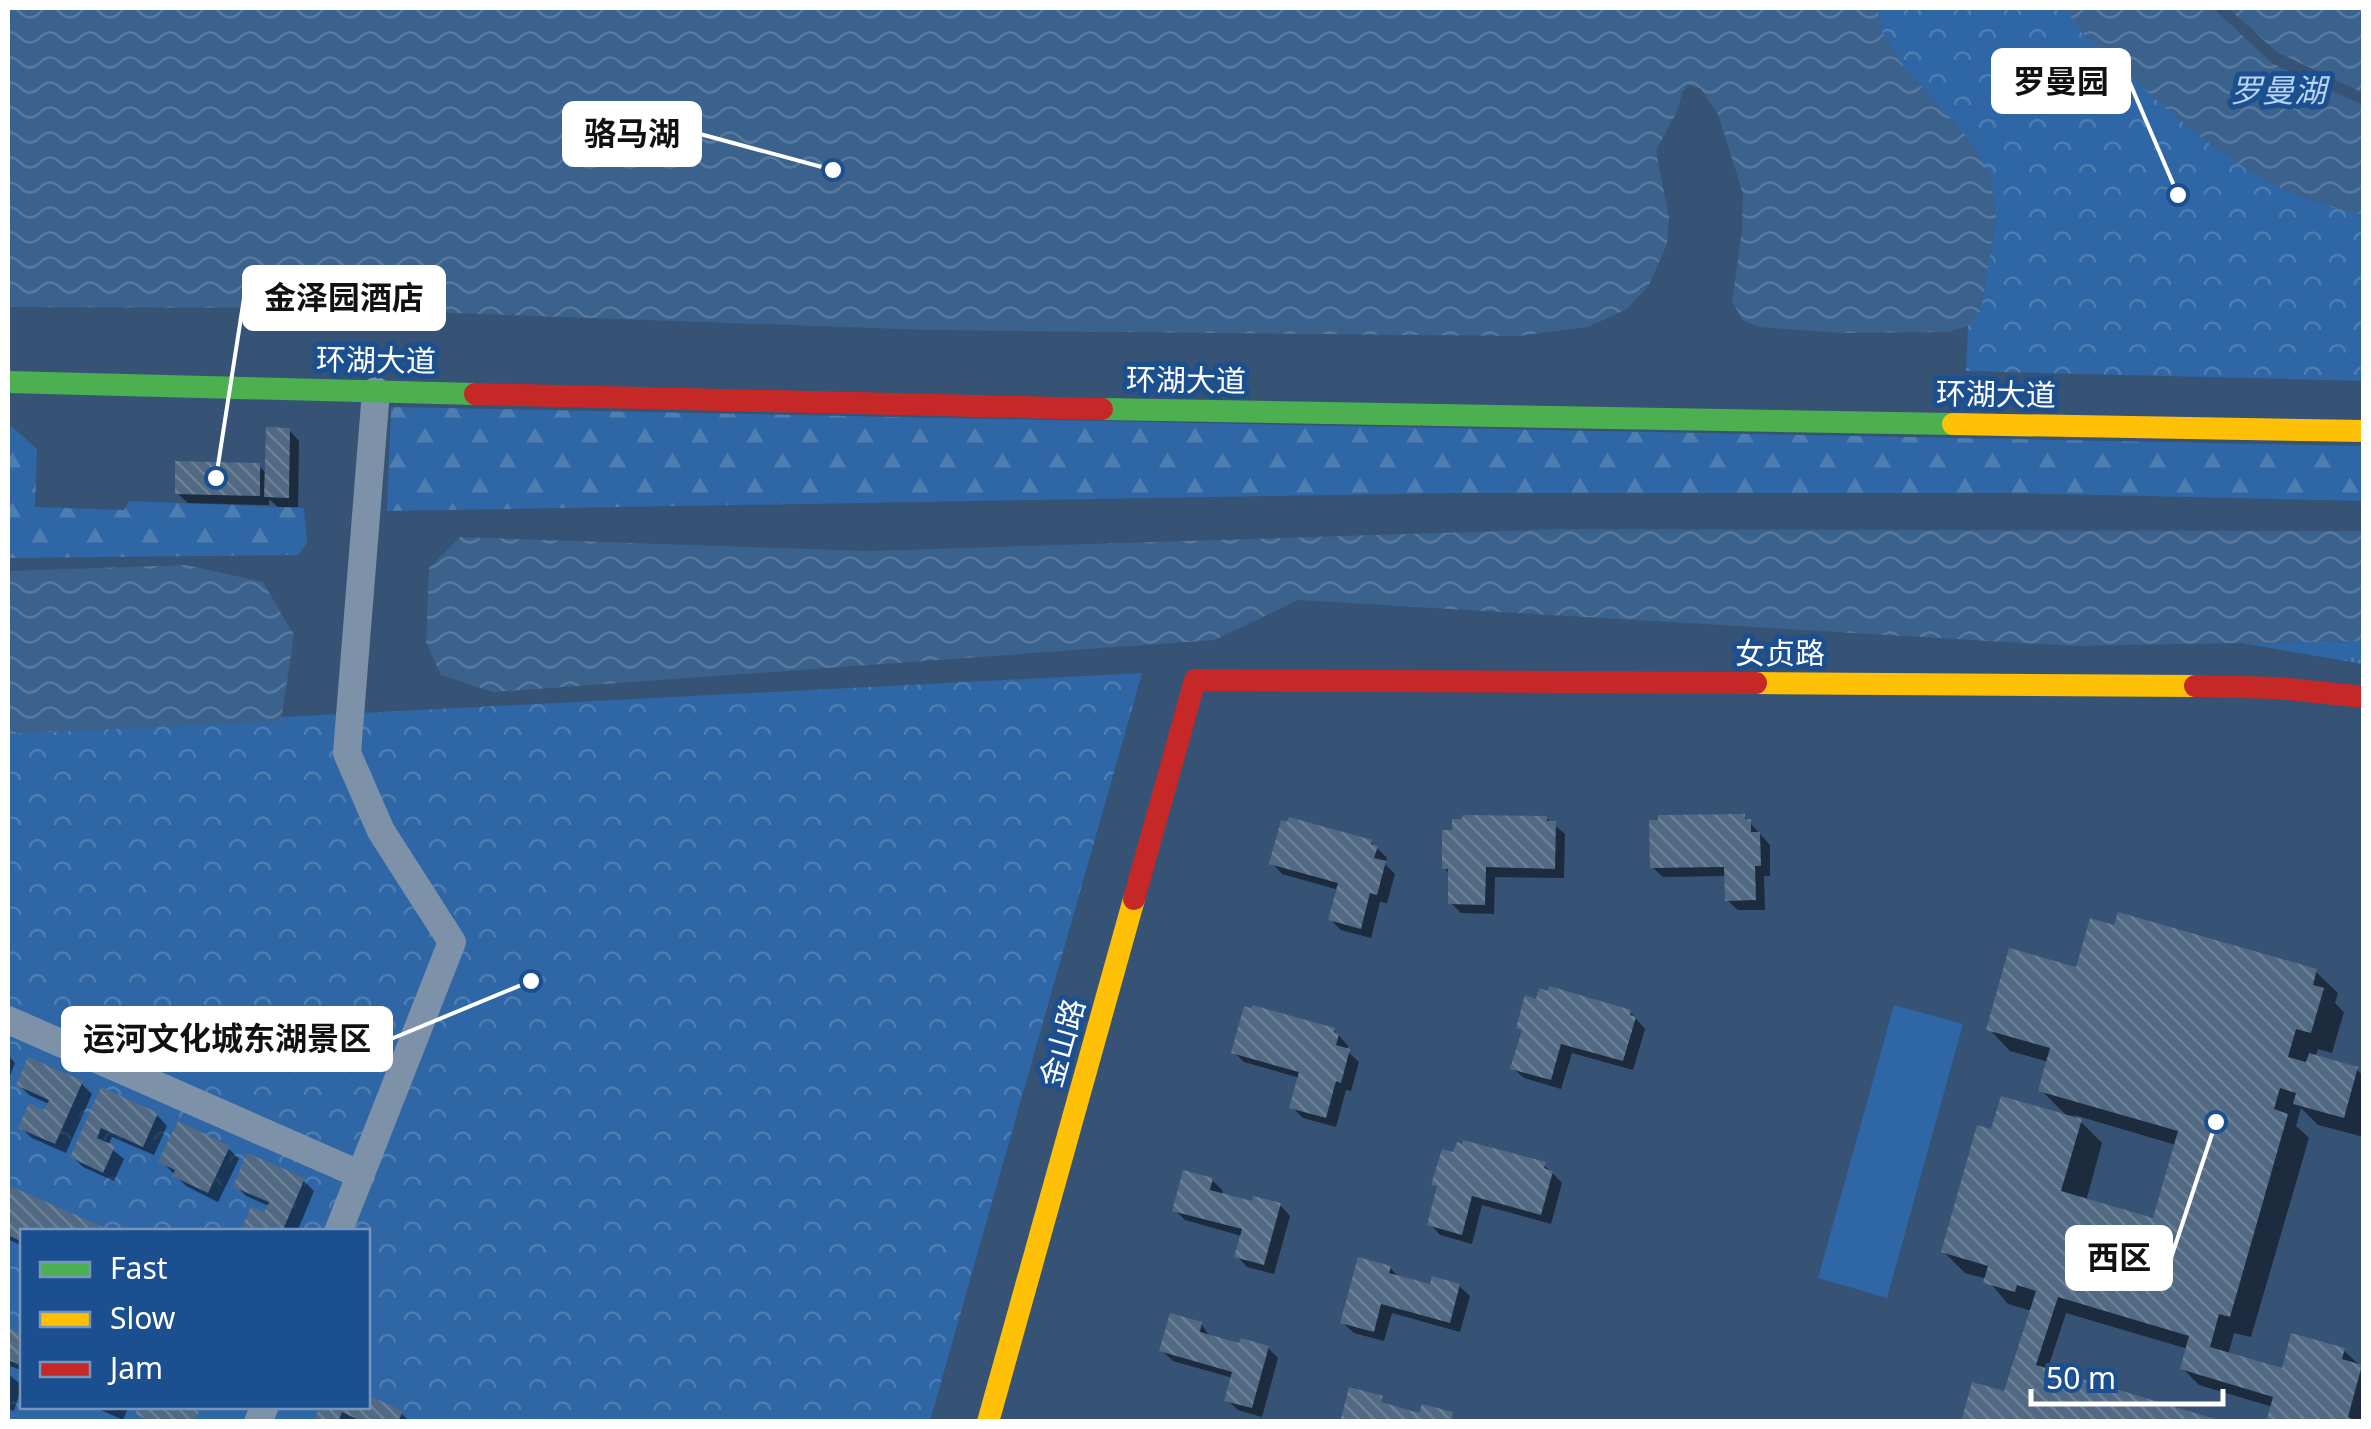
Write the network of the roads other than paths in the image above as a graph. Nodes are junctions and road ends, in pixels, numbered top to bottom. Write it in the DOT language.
graph roads {
  1 [pos="8,382"];
  2 [pos="376,391"];
  3 [pos="2364,430"];
  4 [pos="1195,680"];
  5 [pos="2364,697"];
  6 [pos="8,1020"];
  7 [pos="361,1175"];
  8 [pos="339,1229"];
  9 [pos="988,1422"];
  1 -- 2 [label="main road, 环湖大道"];
  2 -- 3 [label="main road, 环湖大道"];
  2 -- 7 [label="street"];
  4 -- 5 [label="main road, 女贞路"];
  4 -- 9 [label="main road, 金山路"];
  6 -- 7 [label="street"];
  7 -- 8 [label="street"];
}
